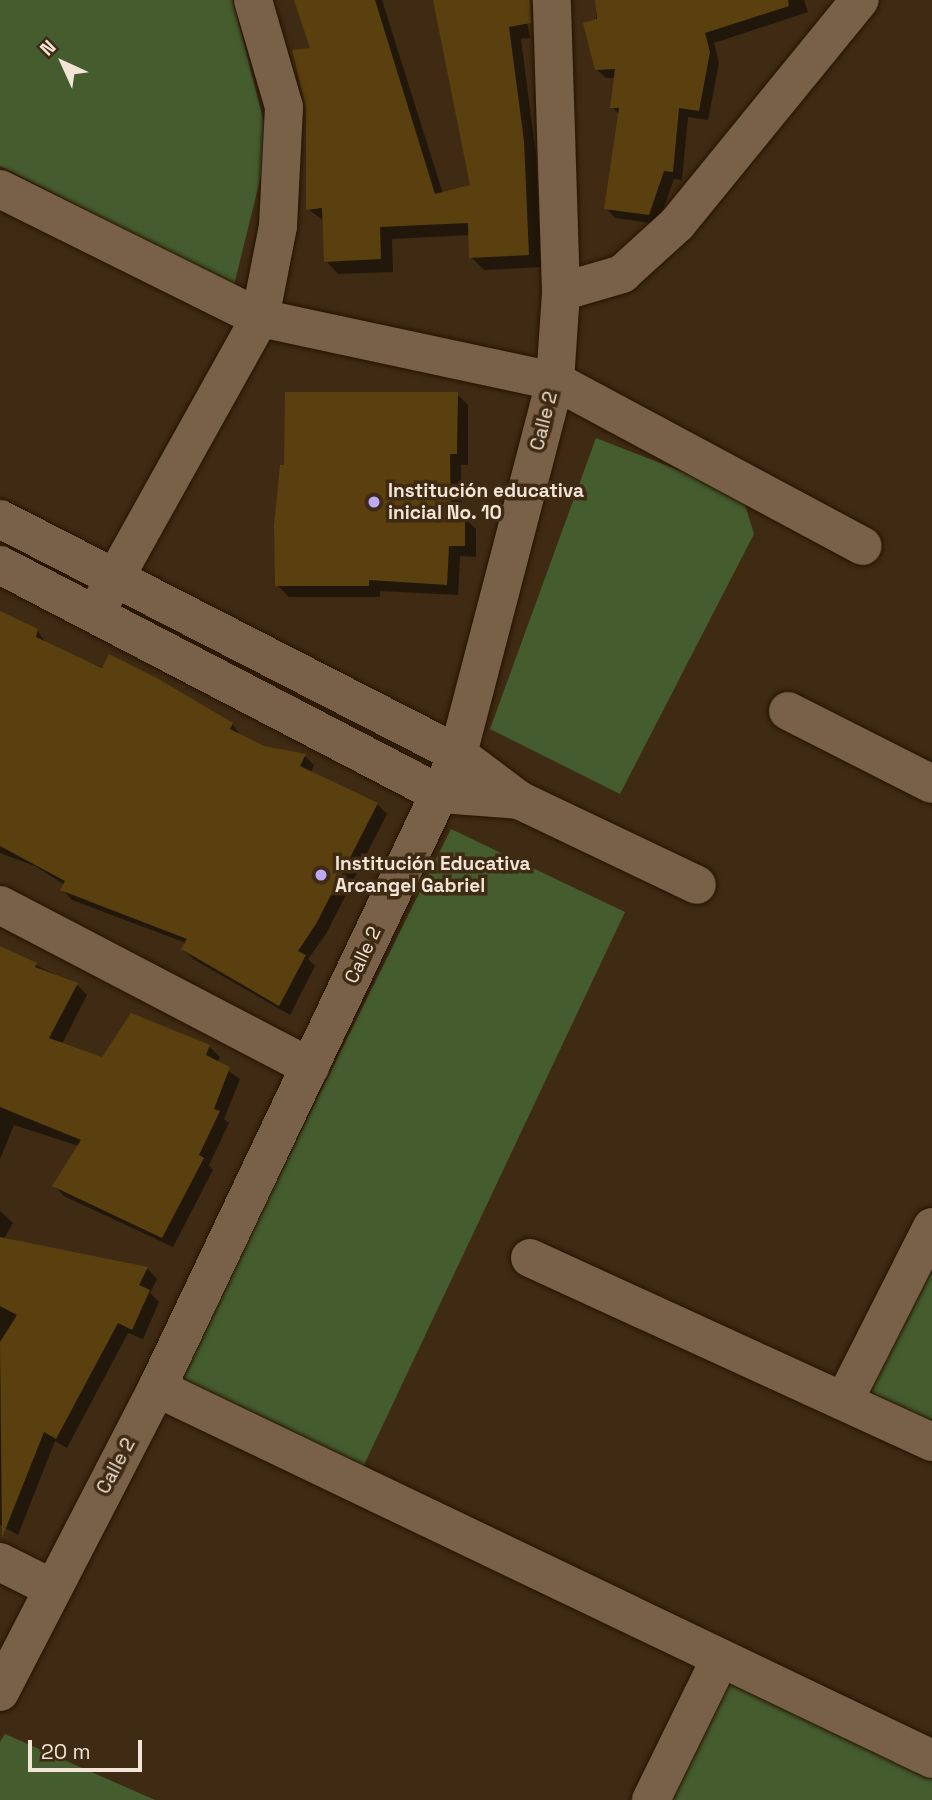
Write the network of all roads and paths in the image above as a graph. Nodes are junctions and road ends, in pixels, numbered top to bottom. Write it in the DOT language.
graph roads {
  1 [pos="253,0"];
  2 [pos="552,0"];
  3 [pos="860,0"];
  4 [pos="0,189"];
  5 [pos="561,292"];
  6 [pos="260,318"];
  7 [pos="555,381"];
  8 [pos="0,519"];
  9 [pos="863,547"];
  10 [pos="0,565"];
  11 [pos="115,579"];
  12 [pos="95,614"];
  13 [pos="788,711"];
  14 [pos="458,754"];
  15 [pos="932,784"];
  16 [pos="440,794"];
  17 [pos="519,800"];
  18 [pos="697,885"];
  19 [pos="0,905"];
  20 [pos="310,1067"];
  21 [pos="932,1227"];
  22 [pos="530,1258"];
  23 [pos="158,1388"];
  24 [pos="844,1401"];
  25 [pos="932,1441"];
  26 [pos="0,1562"];
  27 [pos="52,1588"];
  28 [pos="720,1659"];
  29 [pos="0,1692"];
  30 [pos="932,1759"];
  31 [pos="651,1800"];
  1 -- 6 [label="street"];
  2 -- 5 [label="street, Calle 2"];
  3 -- 5 [label="street"];
  4 -- 6 [label="street"];
  5 -- 7 [label="street, Calle 2"];
  6 -- 7 [label="street"];
  6 -- 11 [label="street"];
  7 -- 9 [label="street"];
  7 -- 14 [label="street, Calle 2"];
  8 -- 11 [label="street"];
  10 -- 12 [label="street"];
  11 -- 12 [label="street"];
  11 -- 14 [label="street"];
  12 -- 16 [label="street"];
  13 -- 15 [label="street"];
  14 -- 16 [label="street, Calle 2"];
  14 -- 17 [label="street"];
  16 -- 17 [label="street"];
  16 -- 20 [label="street, Calle 2"];
  17 -- 18 [label="street"];
  19 -- 20 [label="street"];
  20 -- 23 [label="street, Calle 2"];
  21 -- 24 [label="street"];
  22 -- 24 [label="street"];
  23 -- 27 [label="street, Calle 2"];
  23 -- 28 [label="street"];
  24 -- 25 [label="street"];
  26 -- 27 [label="street"];
  27 -- 29 [label="street, Calle 2"];
  28 -- 30 [label="street"];
  28 -- 31 [label="street"];
}
